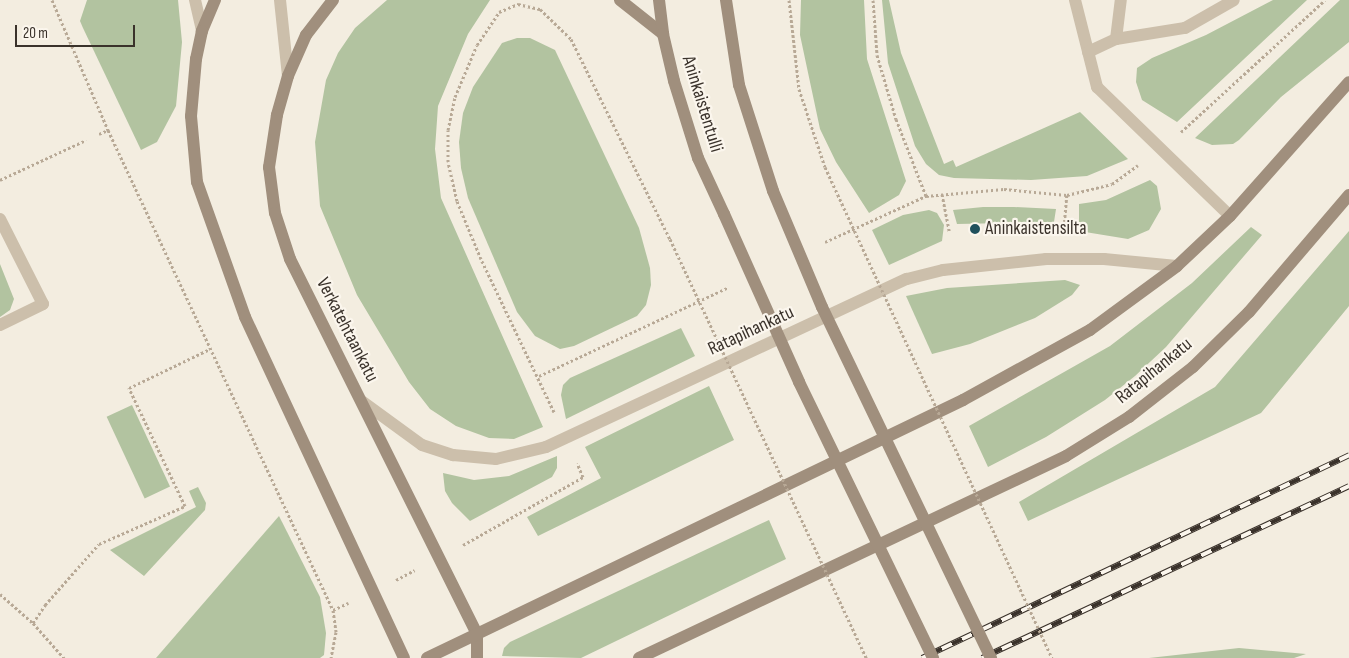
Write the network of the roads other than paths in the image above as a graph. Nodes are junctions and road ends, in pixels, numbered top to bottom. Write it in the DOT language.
graph roads {
  1 [pos="195,0"];
  2 [pos="215,0"];
  3 [pos="280,0"];
  4 [pos="333,0"];
  5 [pos="620,0"];
  6 [pos="659,0"];
  7 [pos="726,0"];
  8 [pos="1075,0"];
  9 [pos="1121,0"];
  10 [pos="1234,0"];
  11 [pos="202,30"];
  12 [pos="663,34"];
  13 [pos="1116,39"];
  14 [pos="1088,52"];
  15 [pos="288,76"];
  16 [pos="1349,82"];
  17 [pos="1349,195"];
  18 [pos="1230,216"];
  19 [pos="0,219"];
  20 [pos="1177,266"];
  21 [pos="0,325"];
  22 [pos="363,402"];
  23 [pos="477,634"];
  24 [pos="404,658"];
  25 [pos="427,658"];
  26 [pos="477,658"];
  27 [pos="639,658"];
  28 [pos="933,658"];
  29 [pos="991,658"];
  1 -- 11 [label="street"];
  2 -- 11 [label="main road"];
  3 -- 15 [label="street, Verkatehtaankatu"];
  4 -- 15 [label="main road"];
  5 -- 12 [label="main road"];
  6 -- 12 [label="main road, Aninkaistentulli"];
  7 -- 29 [label="main road, bridge"];
  8 -- 14 [label="street"];
  9 -- 13 [label="street"];
  10 -- 13 [label="street"];
  11 -- 24 [label="main road"];
  12 -- 28 [label="main road, Aninkaistentulli, bridge"];
  13 -- 14 [label="street"];
  14 -- 18 [label="street"];
  15 -- 22 [label="main road, Verkatehtaankatu"];
  16 -- 18 [label="main road"];
  17 -- 27 [label="main road, Ratapihankatu"];
  18 -- 20 [label="main road"];
  19 -- 21 [label="street"];
  20 -- 22 [label="street, Ratapihankatu"];
  20 -- 23 [label="main road"];
  22 -- 23 [label="main road, Verkatehtaankatu"];
  23 -- 25 [label="main road"];
  23 -- 26 [label="main road, Verkatehtaankatu"];
}
